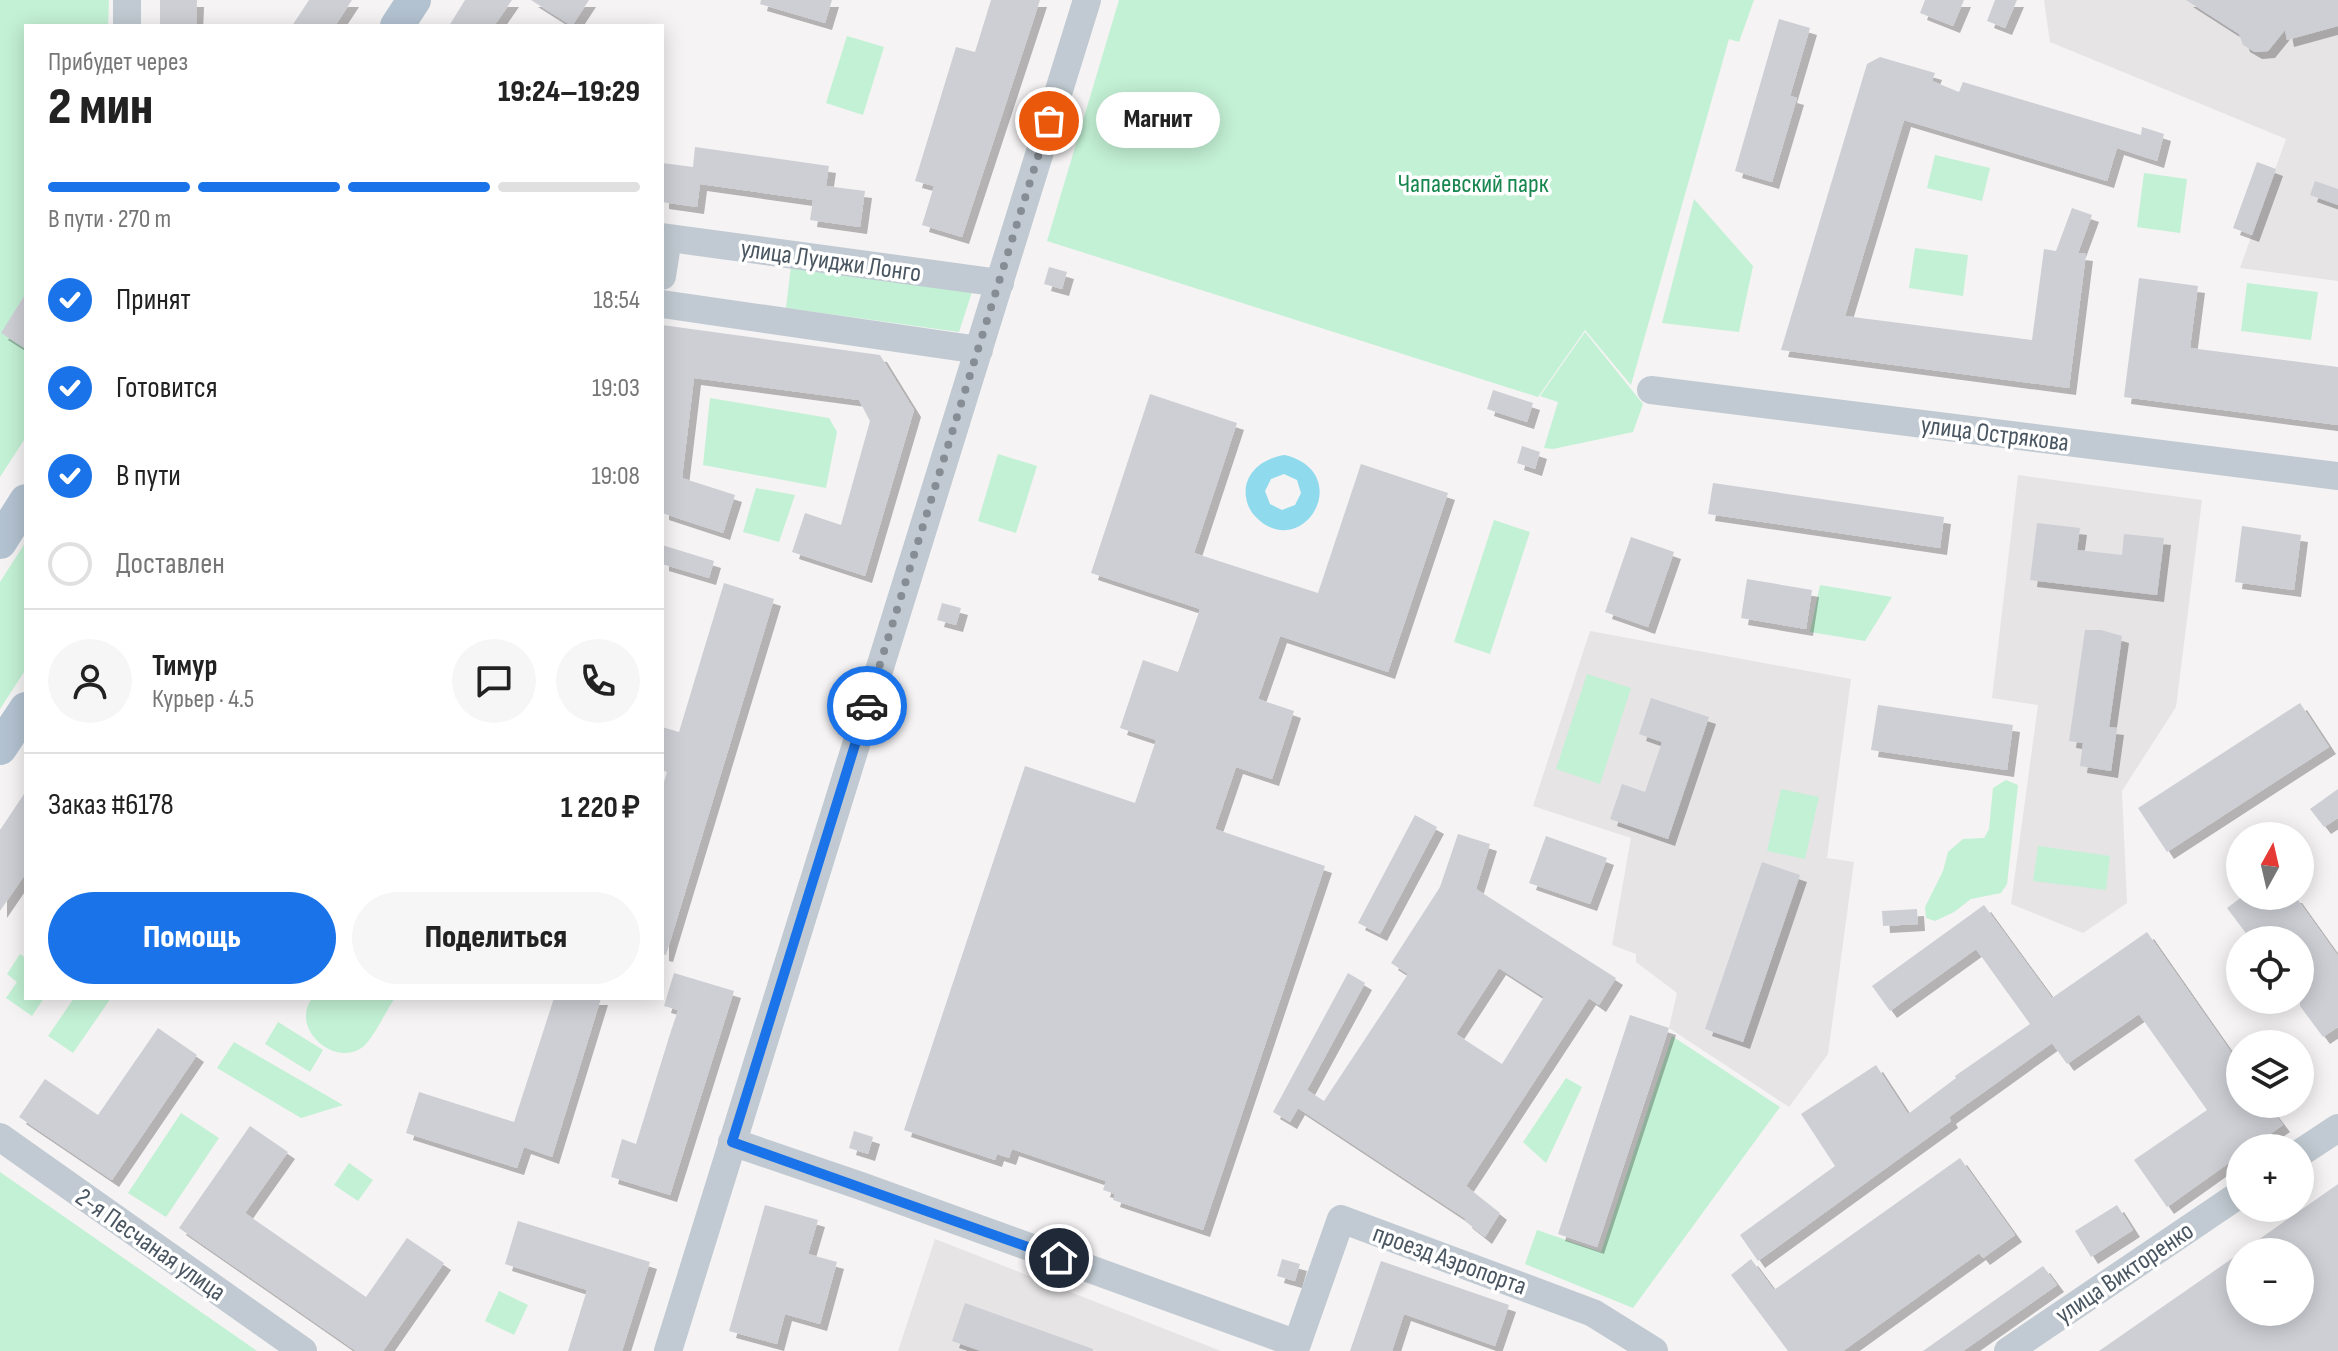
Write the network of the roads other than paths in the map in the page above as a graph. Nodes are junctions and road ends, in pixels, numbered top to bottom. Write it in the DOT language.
graph roads {
  1 [pos="127,0"];
  2 [pos="414,0"];
  3 [pos="1087,0"];
  4 [pos="127,24"];
  5 [pos="398,24"];
  6 [pos="665,237"];
  7 [pos="1000,283"];
  8 [pos="664,304"];
  9 [pos="979,350"];
  10 [pos="1651,390"];
  11 [pos="2338,476"];
  12 [pos="24,504"];
  13 [pos="0,542"];
  14 [pos="24,712"];
  15 [pos="0,748"];
  16 [pos="2338,1128"];
  17 [pos="0,1137"];
  18 [pos="732,1142"];
  19 [pos="2314,1144"];
  20 [pos="2226,1203"];
  21 [pos="303,1351"];
  22 [pos="668,1351"];
  23 [pos="1654,1351"];
  24 [pos="2008,1351"];
  1 -- 4 [label="street"];
  2 -- 5 [label="main road"];
  3 -- 7 [label="street"];
  6 -- 7 [label="street, улица Луиджи Лонго"];
  7 -- 9 [label="street"];
  8 -- 9 [label="street"];
  9 -- 18 [label="street"];
  10 -- 11 [label="street, улица Острякова"];
  12 -- 13 [label="main road"];
  14 -- 15 [label="main road"];
  16 -- 19 [label="street"];
  17 -- 21 [label="street, 2-я Песчаная улица"];
  18 -- 22 [label="street"];
  18 -- 23 [label="street, проезд Аэропорта"];
  20 -- 24 [label="street, улица Викторенко"];
}
